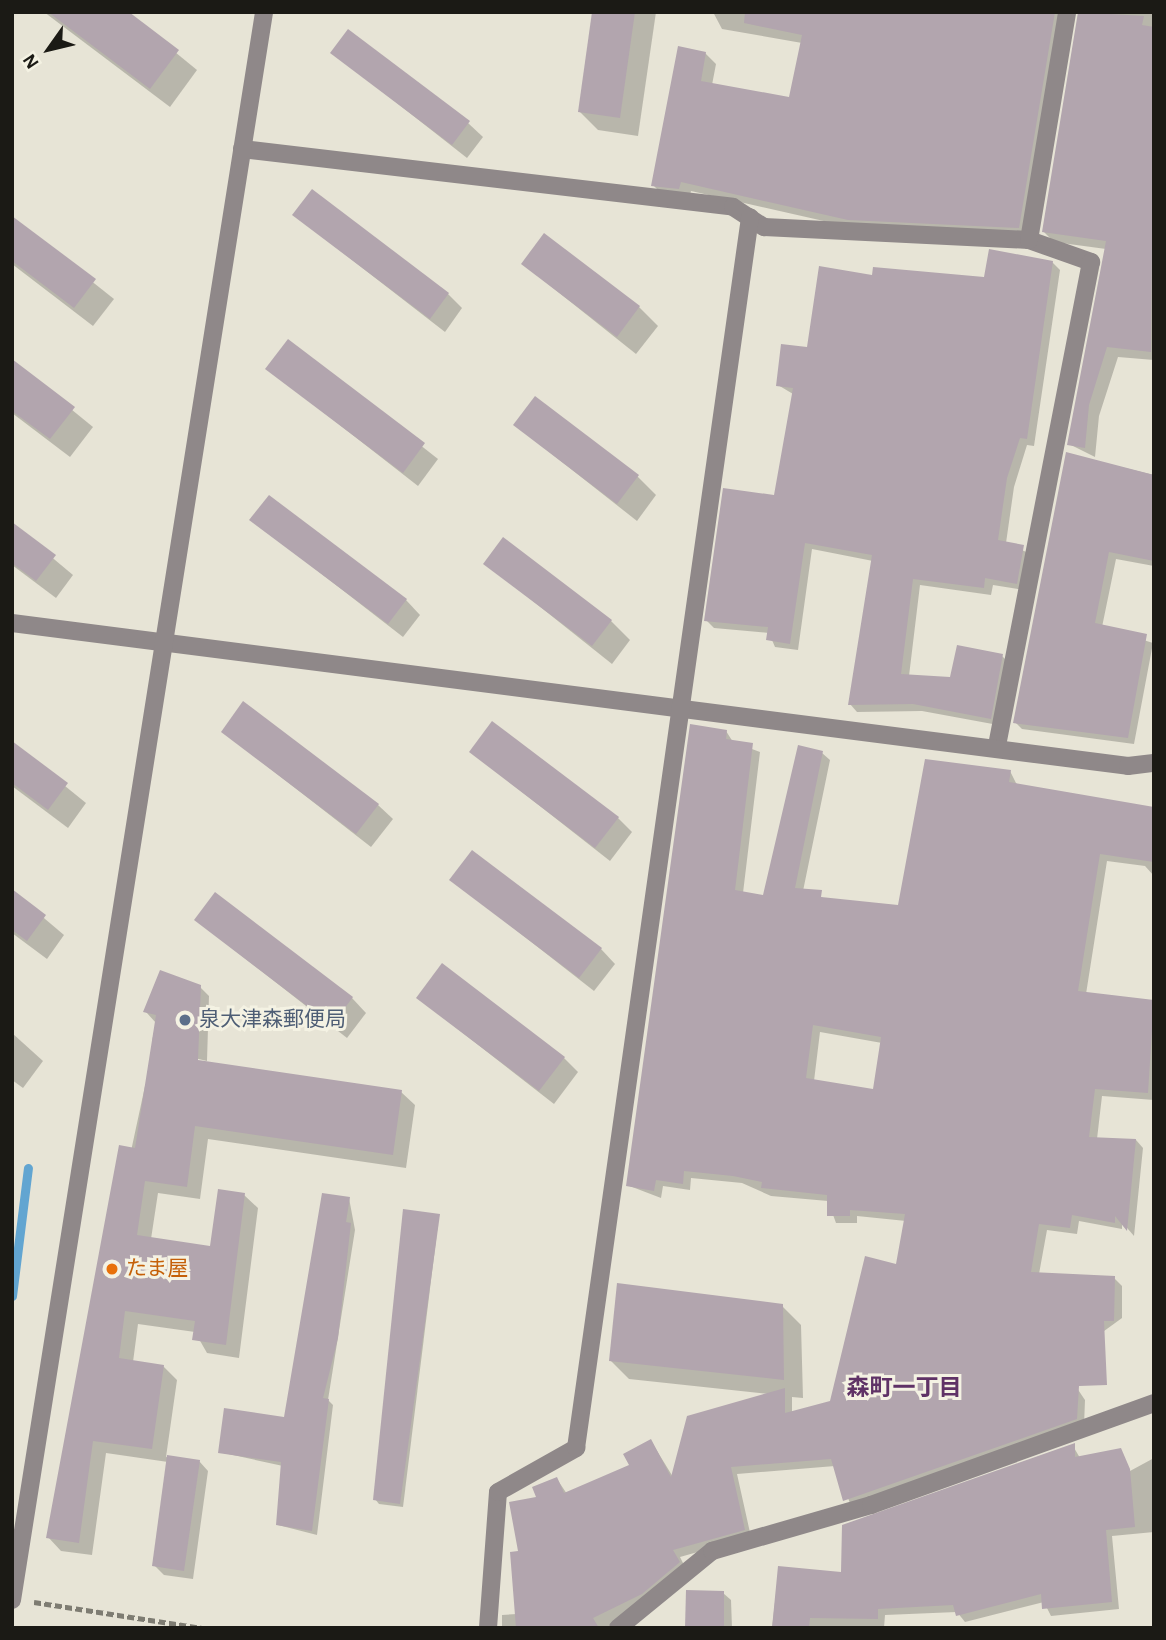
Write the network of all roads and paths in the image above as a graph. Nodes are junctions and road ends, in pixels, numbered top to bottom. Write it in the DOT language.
graph roads {
  1 [pos="264,12"];
  2 [pos="1067,12"];
  3 [pos="242,149"];
  4 [pos="750,217"];
  5 [pos="1029,240"];
  6 [pos="12,623"];
  7 [pos="161,645"];
  8 [pos="680,707"];
  9 [pos="997,745"];
  10 [pos="1154,763"];
  11 [pos="1154,1404"];
  12 [pos="12,1599"];
  13 [pos="202,1628"];
  14 [pos="488,1628"];
  15 [pos="618,1628"];
  1 -- 3 [label="street"];
  2 -- 5 [label="street"];
  3 -- 4 [label="street"];
  3 -- 7 [label="street"];
  4 -- 5 [label="street"];
  4 -- 8 [label="street"];
  5 -- 9 [label="street"];
  6 -- 7 [label="street"];
  7 -- 8 [label="street"];
  7 -- 12 [label="street"];
  8 -- 9 [label="street"];
  8 -- 14 [label="street"];
  9 -- 10 [label="street"];
  11 -- 15 [label="street"];
  12 -- 13 [label="path"];
}
